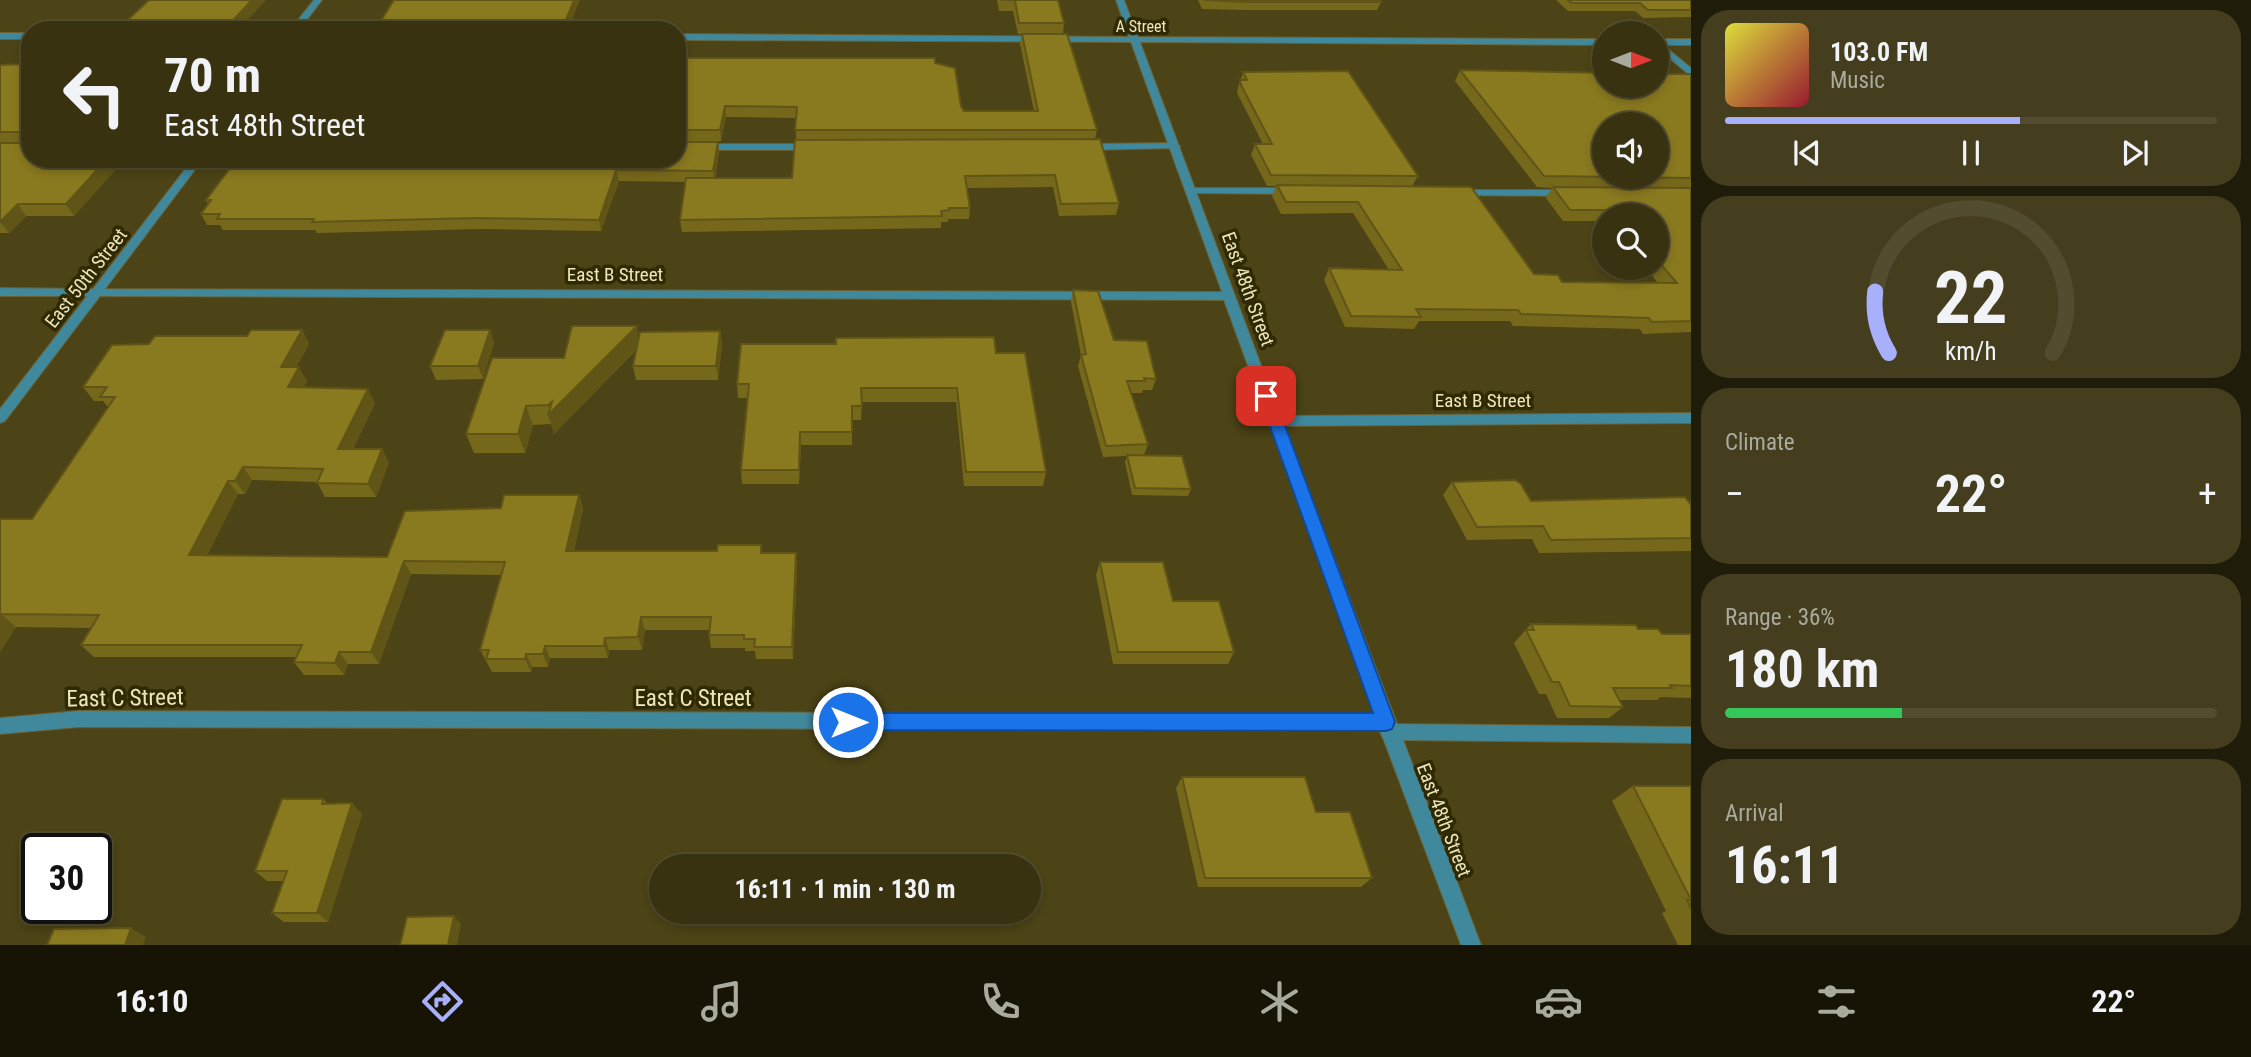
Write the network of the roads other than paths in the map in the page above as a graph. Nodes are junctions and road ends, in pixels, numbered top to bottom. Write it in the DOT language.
graph roads {
  1 [pos="318,0"];
  2 [pos="1120,0"];
  3 [pos="301,21"];
  4 [pos="0,36"];
  5 [pos="21,36"];
  6 [pos="686,37"];
  7 [pos="1134,40"];
  8 [pos="1592,41"];
  9 [pos="1670,42"];
  10 [pos="1691,42"];
  11 [pos="1670,54"];
  12 [pos="1691,73"];
  13 [pos="1079,146"];
  14 [pos="1175,146"];
  15 [pos="686,147"];
  16 [pos="830,147"];
  17 [pos="191,168"];
  18 [pos="1191,191"];
  19 [pos="1302,191"];
  20 [pos="1441,192"];
  21 [pos="1580,193"];
  22 [pos="0,292"];
  23 [pos="99,292"];
  24 [pos="1230,296"];
  25 [pos="0,418"];
  26 [pos="1691,418"];
  27 [pos="1276,421"];
  28 [pos="0,726"];
  29 [pos="1387,727"];
  30 [pos="1691,735"];
  31 [pos="1471,945"];
  1 -- 3 [label="street"];
  2 -- 7 [label="street, East 48th Street"];
  4 -- 5 [label="street"];
  6 -- 7 [label="street, A Street"];
  7 -- 8 [label="street, A Street"];
  7 -- 14 [label="street, East 48th Street"];
  9 -- 10 [label="street"];
  11 -- 12 [label="street"];
  13 -- 14 [label="street"];
  14 -- 18 [label="street, East 48th Street"];
  15 -- 16 [label="street"];
  17 -- 23 [label="street, East 50th Street"];
  18 -- 19 [label="street"];
  18 -- 24 [label="street, East 48th Street"];
  20 -- 21 [label="street"];
  22 -- 23 [label="street, East B Street"];
  23 -- 24 [label="street, East B Street"];
  23 -- 25 [label="street, East 50th Street"];
  24 -- 27 [label="street, East 48th Street"];
  26 -- 27 [label="street, East B Street"];
  27 -- 29 [label="street, East 48th Street"];
  28 -- 29 [label="street, East C Street"];
  29 -- 30 [label="street, East C Street"];
  29 -- 31 [label="street, East 48th Street"];
}
